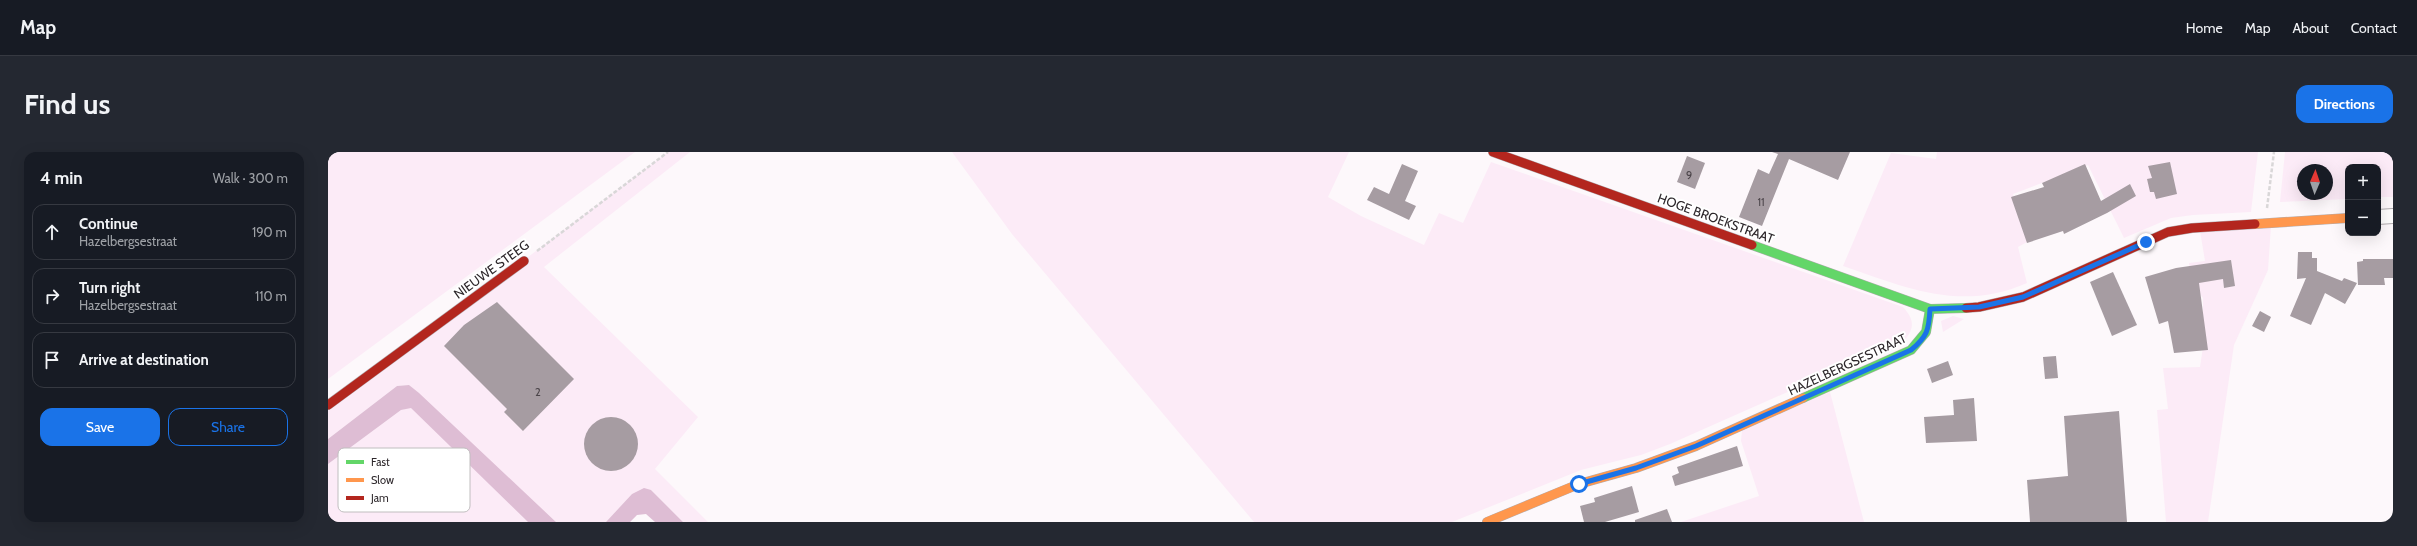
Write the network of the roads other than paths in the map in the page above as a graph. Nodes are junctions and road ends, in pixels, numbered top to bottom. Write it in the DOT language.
graph roads {
  1 [pos="1493,152"];
  2 [pos="2393,216"];
  3 [pos="2381,217"];
  4 [pos="2345,218"];
  5 [pos="524,261"];
  6 [pos="1930,309"];
  7 [pos="328,405"];
  8 [pos="1487,522"];
  1 -- 6 [label="street, HOGE BROEKSTRAAT"];
  2 -- 3 [label="street"];
  4 -- 6 [label="street"];
  5 -- 7 [label="street, NIEUWE STEEG"];
  6 -- 8 [label="street, HAZELBERGSESTRAAT"];
}
